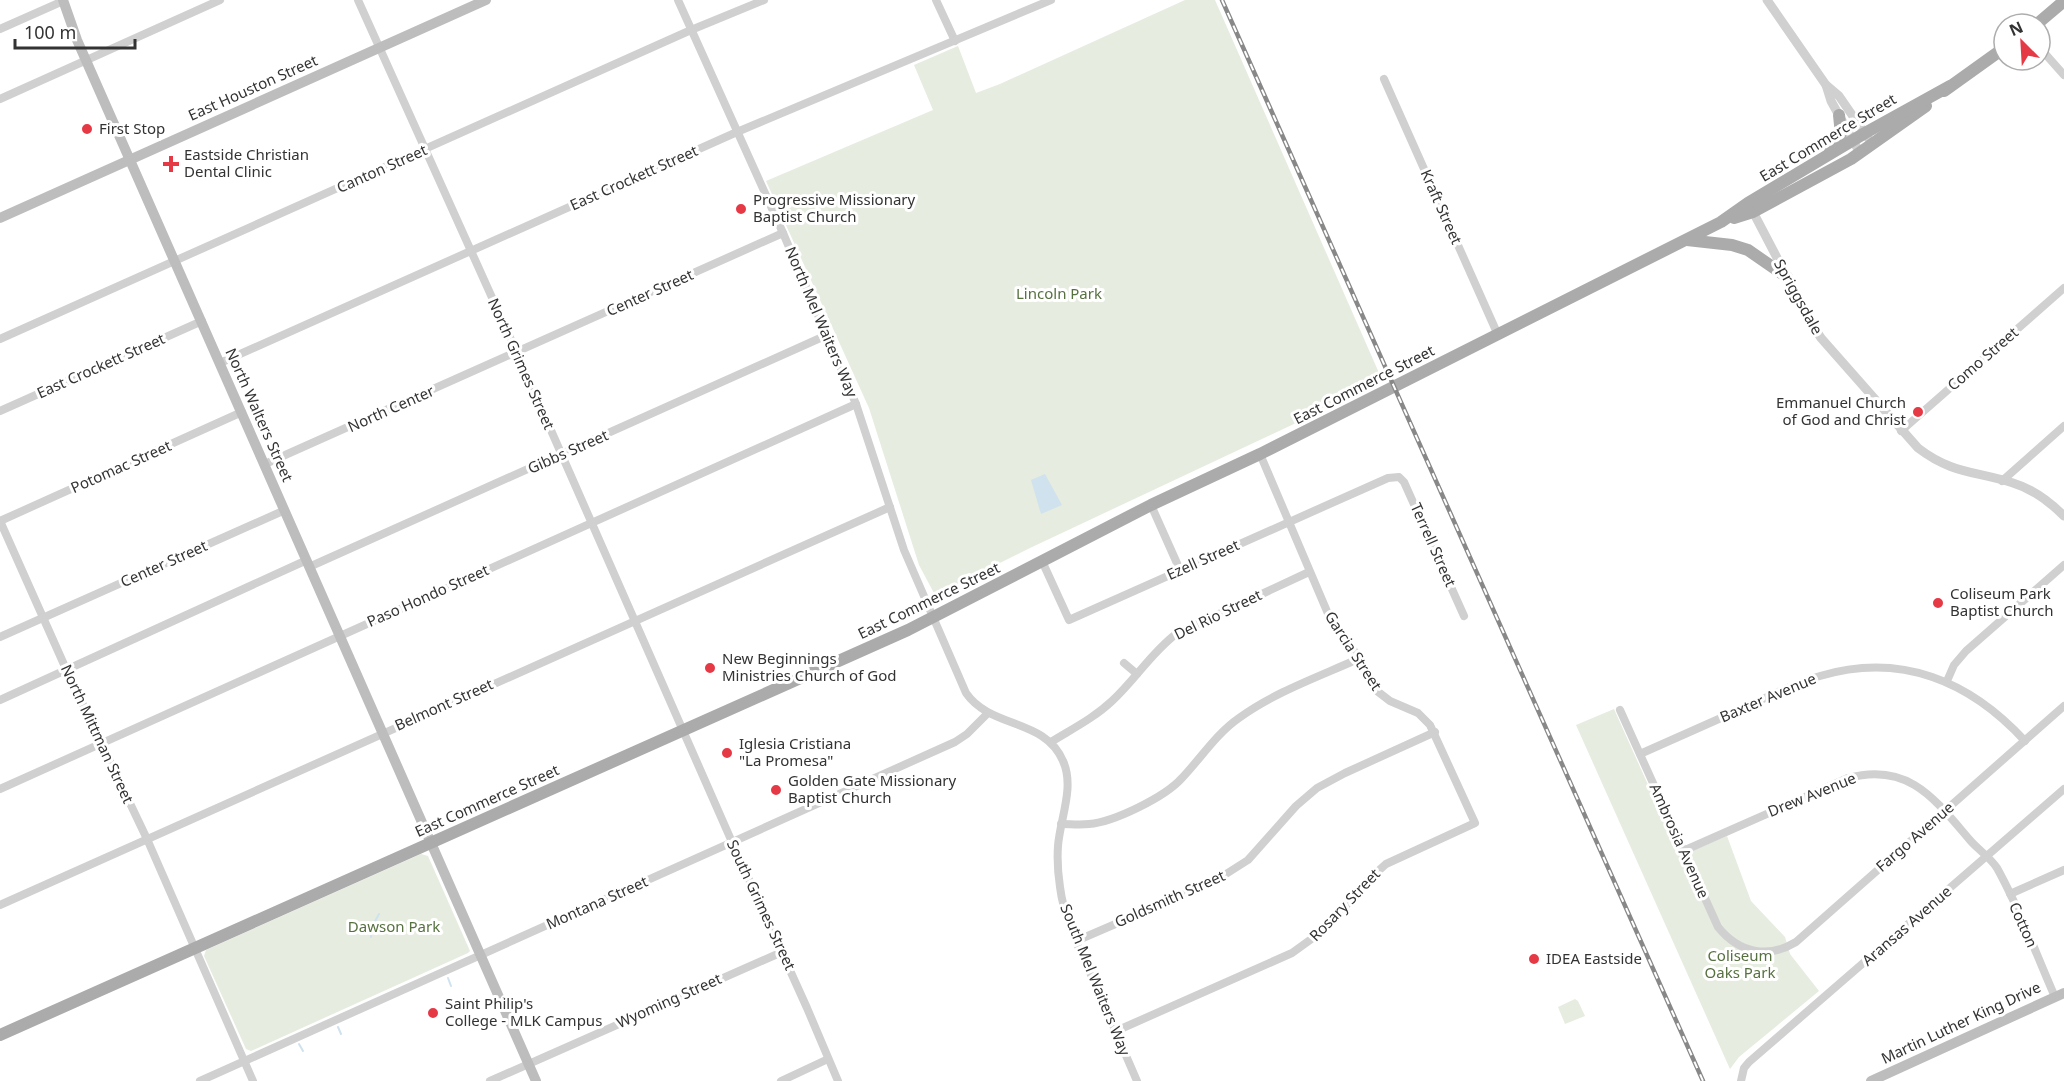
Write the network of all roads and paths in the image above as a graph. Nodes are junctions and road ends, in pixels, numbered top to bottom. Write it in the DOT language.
graph roads {
  1 [pos="63,0"];
  2 [pos="220,0"];
  3 [pos="358,0"];
  4 [pos="486,0"];
  5 [pos="678,0"];
  6 [pos="764,0"];
  7 [pos="936,0"];
  8 [pos="1051,0"];
  9 [pos="1767,0"];
  10 [pos="2064,1"];
  11 [pos="2051,12"];
  12 [pos="0,29"];
  13 [pos="692,30"];
  14 [pos="955,42"];
  15 [pos="380,48"];
  16 [pos="1992,56"];
  17 [pos="86,61"];
  18 [pos="2052,62"];
  19 [pos="2064,75"];
  20 [pos="1384,79"];
  21 [pos="1826,85"];
  22 [pos="1950,86"];
  23 [pos="0,99"];
  24 [pos="1839,115"];
  25 [pos="737,132"];
  26 [pos="1865,133"];
  27 [pos="1853,141"];
  28 [pos="1873,144"];
  29 [pos="424,150"];
  30 [pos="1860,153"];
  31 [pos="1827,156"];
  32 [pos="131,159"];
  33 [pos="1751,208"];
  34 [pos="0,218"];
  35 [pos="783,233"];
  36 [pos="1686,240"];
  37 [pos="470,251"];
  38 [pos="176,261"];
  39 [pos="1787,278"];
  40 [pos="2064,288"];
  41 [pos="202,321"];
  42 [pos="827,335"];
  43 [pos="1498,335"];
  44 [pos="0,339"];
  45 [pos="517,353"];
  46 [pos="220,363"];
  47 [pos="856,404"];
  48 [pos="0,411"];
  49 [pos="242,412"];
  50 [pos="2064,426"];
  51 [pos="1901,431"];
  52 [pos="1260,454"];
  53 [pos="562,455"];
  54 [pos="264,464"];
  55 [pos="1399,477"];
  56 [pos="2002,481"];
  57 [pos="1151,505"];
  58 [pos="890,507"];
  59 [pos="285,510"];
  60 [pos="2064,516"];
  61 [pos="0,521"];
  62 [pos="1289,521"];
  63 [pos="592,523"];
  64 [pos="1042,561"];
  65 [pos="308,563"];
  66 [pos="2064,565"];
  67 [pos="1180,570"];
  68 [pos="1310,572"];
  69 [pos="1464,616"];
  70 [pos="932,617"];
  71 [pos="43,618"];
  72 [pos="635,620"];
  73 [pos="340,636"];
  74 [pos="0,637"];
  75 [pos="1358,659"];
  76 [pos="1124,663"];
  77 [pos="66,669"];
  78 [pos="1137,674"];
  79 [pos="1947,681"];
  80 [pos="0,700"];
  81 [pos="2064,706"];
  82 [pos="1620,710"];
  83 [pos="987,714"];
  84 [pos="682,730"];
  85 [pos="1435,732"];
  86 [pos="382,733"];
  87 [pos="2025,741"];
  88 [pos="1051,742"];
  89 [pos="102,744"];
  90 [pos="1640,754"];
  91 [pos="0,789"];
  92 [pos="2064,789"];
  93 [pos="1945,811"];
  94 [pos="1475,823"];
  95 [pos="1061,824"];
  96 [pos="147,839"];
  97 [pos="430,842"];
  98 [pos="732,842"];
  99 [pos="1683,851"];
  100 [pos="1987,856"];
  101 [pos="2064,870"];
  102 [pos="2010,894"];
  103 [pos="0,905"];
  104 [pos="1076,941"];
  105 [pos="194,947"];
  106 [pos="782,952"];
  107 [pos="1758,952"];
  108 [pos="480,955"];
  109 [pos="2060,995"];
  110 [pos="1116,1031"];
  111 [pos="0,1035"];
  112 [pos="828,1059"];
  113 [pos="244,1061"];
  114 [pos="528,1063"];
  115 [pos="200,1081"];
  116 [pos="253,1081"];
  117 [pos="490,1081"];
  118 [pos="536,1081"];
  119 [pos="781,1081"];
  120 [pos="838,1081"];
  121 [pos="1137,1081"];
  122 [pos="1741,1081"];
  123 [pos="1871,1081"];
  1 -- 12 [label="street"];
  1 -- 17 [label="main road, North Walters Street"];
  2 -- 17 [label="street"];
  3 -- 15 [label="street, North Grimes Street"];
  4 -- 15 [label="main road, East Houston Street"];
  5 -- 13 [label="street, North Mel Waiters Way"];
  6 -- 13 [label="street, Canton Street"];
  7 -- 14 [label="street"];
  8 -- 14 [label="street, East Crockett Street"];
  9 -- 21 [label="street"];
  10 -- 11 [label="main road"];
  13 -- 25 [label="street, North Mel Waiters Way"];
  13 -- 29 [label="street, Canton Street"];
  14 -- 25 [label="street, East Crockett Street"];
  15 -- 29 [label="street, North Grimes Street"];
  15 -- 32 [label="main road, East Houston Street"];
  16 -- 22 [label="main road, East Commerce Street"];
  17 -- 23 [label="street"];
  17 -- 32 [label="main road, North Walters Street"];
  18 -- 19 [label="street"];
  20 -- 43 [label="street, Kraft Street"];
  21 -- 24 [label="street"];
  21 -- 26 [label="street"];
  22 -- 26 [label="main road, East Commerce Street"];
  22 -- 28 [label="main road, East Commerce Street"];
  24 -- 27 [label="street"];
  24 -- 31 [label="main road"];
  25 -- 35 [label="street, North Mel Waiters Way"];
  25 -- 37 [label="street, East Crockett Street"];
  26 -- 27 [label="main road, East Commerce Street"];
  26 -- 28 [label="street"];
  27 -- 30 [label="street"];
  27 -- 31 [label="main road, East Commerce Street"];
  28 -- 30 [label="main road, East Commerce Street"];
  29 -- 37 [label="street, North Grimes Street"];
  29 -- 38 [label="street, Canton Street"];
  30 -- 33 [label="main road, East Commerce Street"];
  31 -- 33 [label="main road, East Commerce Street"];
  32 -- 34 [label="main road, East Houston Street"];
  32 -- 38 [label="main road, North Walters Street"];
  33 -- 36 [label="main road, East Commerce Street"];
  33 -- 39 [label="street, Spriggsdale"];
  35 -- 42 [label="street, North Mel Waiters Way"];
  35 -- 45 [label="street, Center Street"];
  36 -- 39 [label="main road"];
  36 -- 43 [label="main road, East Commerce Street"];
  37 -- 45 [label="street, North Grimes Street"];
  37 -- 46 [label="street, East Crockett Street"];
  38 -- 41 [label="main road, North Walters Street"];
  38 -- 44 [label="street, Canton Street"];
  39 -- 51 [label="street, Spriggsdale"];
  40 -- 51 [label="street, Como Street"];
  41 -- 46 [label="main road, North Walters Street"];
  41 -- 48 [label="street, East Crockett Street"];
  42 -- 47 [label="street, North Mel Waiters Way"];
  42 -- 53 [label="street, Gibbs Street"];
  43 -- 52 [label="main road, East Commerce Street"];
  45 -- 53 [label="street, North Grimes Street"];
  45 -- 54 [label="street, North Center"];
  46 -- 49 [label="main road, North Walters Street"];
  47 -- 58 [label="street, North Mel Waiters Way"];
  47 -- 63 [label="street, Paso Hondo Street"];
  49 -- 54 [label="main road, North Walters Street"];
  49 -- 61 [label="street, Potomac Street"];
  50 -- 56 [label="street"];
  51 -- 56 [label="street, Spriggsdale"];
  52 -- 57 [label="main road, East Commerce Street"];
  52 -- 62 [label="street, Garcia Street"];
  53 -- 63 [label="street, North Grimes Street"];
  53 -- 65 [label="street, Gibbs Street"];
  54 -- 59 [label="main road, North Walters Street"];
  55 -- 62 [label="street, Ezell Street"];
  55 -- 69 [label="street, Terrell Street"];
  56 -- 60 [label="street, Spriggsdale"];
  57 -- 64 [label="main road, East Commerce Street"];
  57 -- 67 [label="street"];
  58 -- 70 [label="street, North Mel Waiters Way"];
  58 -- 72 [label="street, Belmont Street"];
  59 -- 65 [label="main road, North Walters Street"];
  59 -- 71 [label="street, Center Street"];
  61 -- 71 [label="street, North Mittman Street"];
  62 -- 67 [label="street, Ezell Street"];
  62 -- 68 [label="street, Garcia Street"];
  63 -- 72 [label="street, North Grimes Street"];
  63 -- 73 [label="street, Paso Hondo Street"];
  64 -- 67 [label="street, Ezell Street"];
  64 -- 70 [label="main road, East Commerce Street"];
  65 -- 73 [label="main road, North Walters Street"];
  65 -- 77 [label="street, Gibbs Street"];
  66 -- 79 [label="street"];
  68 -- 75 [label="street, Garcia Street"];
  68 -- 78 [label="street, Del Rio Street"];
  70 -- 83 [label="street"];
  70 -- 84 [label="main road, East Commerce Street"];
  71 -- 74 [label="street"];
  71 -- 77 [label="street, North Mittman Street"];
  72 -- 84 [label="street, North Grimes Street"];
  72 -- 86 [label="street, Belmont Street"];
  73 -- 86 [label="main road, North Walters Street"];
  73 -- 89 [label="street, Paso Hondo Street"];
  75 -- 85 [label="street, Garcia Street"];
  75 -- 95 [label="street"];
  76 -- 78 [label="street"];
  77 -- 80 [label="street, Gibbs Street"];
  77 -- 89 [label="street, North Mittman Street"];
  78 -- 88 [label="street, Del Rio Street"];
  79 -- 87 [label="street, Baxter Avenue"];
  79 -- 90 [label="street, Baxter Avenue"];
  81 -- 87 [label="street, Fargo Avenue"];
  82 -- 90 [label="street, Ambrosia Avenue"];
  83 -- 88 [label="street"];
  83 -- 98 [label="street, Montana Street"];
  84 -- 97 [label="main road, East Commerce Street"];
  84 -- 98 [label="street, South Grimes Street"];
  85 -- 94 [label="street, Garcia Street"];
  85 -- 104 [label="street, Goldsmith Street"];
  86 -- 96 [label="street, Belmont Street"];
  86 -- 97 [label="main road, North Walters Street"];
  87 -- 93 [label="street, Fargo Avenue"];
  88 -- 95 [label="street, South Mel Waiters Way"];
  89 -- 91 [label="street, Paso Hondo Street"];
  89 -- 96 [label="street, North Mittman Street"];
  90 -- 99 [label="street, Ambrosia Avenue"];
  92 -- 100 [label="street, Aransas Avenue"];
  93 -- 99 [label="street, Drew Avenue"];
  93 -- 100 [label="street, Drew Avenue"];
  93 -- 107 [label="street, Fargo Avenue"];
  94 -- 110 [label="street, Rosary Street"];
  95 -- 104 [label="street, South Mel Waiters Way"];
  96 -- 103 [label="street, Belmont Street"];
  96 -- 105 [label="street, North Mittman Street"];
  97 -- 105 [label="main road, East Commerce Street"];
  97 -- 108 [label="main road, North Walters Street"];
  98 -- 106 [label="street, South Grimes Street"];
  98 -- 108 [label="street, Montana Street"];
  99 -- 107 [label="street, Ambrosia Avenue"];
  100 -- 102 [label="street, Cotton"];
  100 -- 122 [label="street, Aransas Avenue"];
  101 -- 102 [label="street"];
  102 -- 109 [label="street, Cotton"];
  104 -- 110 [label="street, South Mel Waiters Way"];
  105 -- 111 [label="main road, East Commerce Street"];
  105 -- 113 [label="street, North Mittman Street"];
  106 -- 112 [label="street, South Grimes Street"];
  106 -- 114 [label="street, Wyoming Street"];
  108 -- 113 [label="street, Montana Street"];
  108 -- 114 [label="main road, North Walters Street"];
  109 -- 123 [label="main road, Martin Luther King Drive"];
  110 -- 121 [label="street, South Mel Waiters Way"];
  112 -- 119 [label="street"];
  112 -- 120 [label="street, South Grimes Street"];
  113 -- 115 [label="street, Montana Street"];
  113 -- 116 [label="street, North Mittman Street"];
  114 -- 117 [label="street, Wyoming Street"];
  114 -- 118 [label="main road, North Walters Street"];
}
